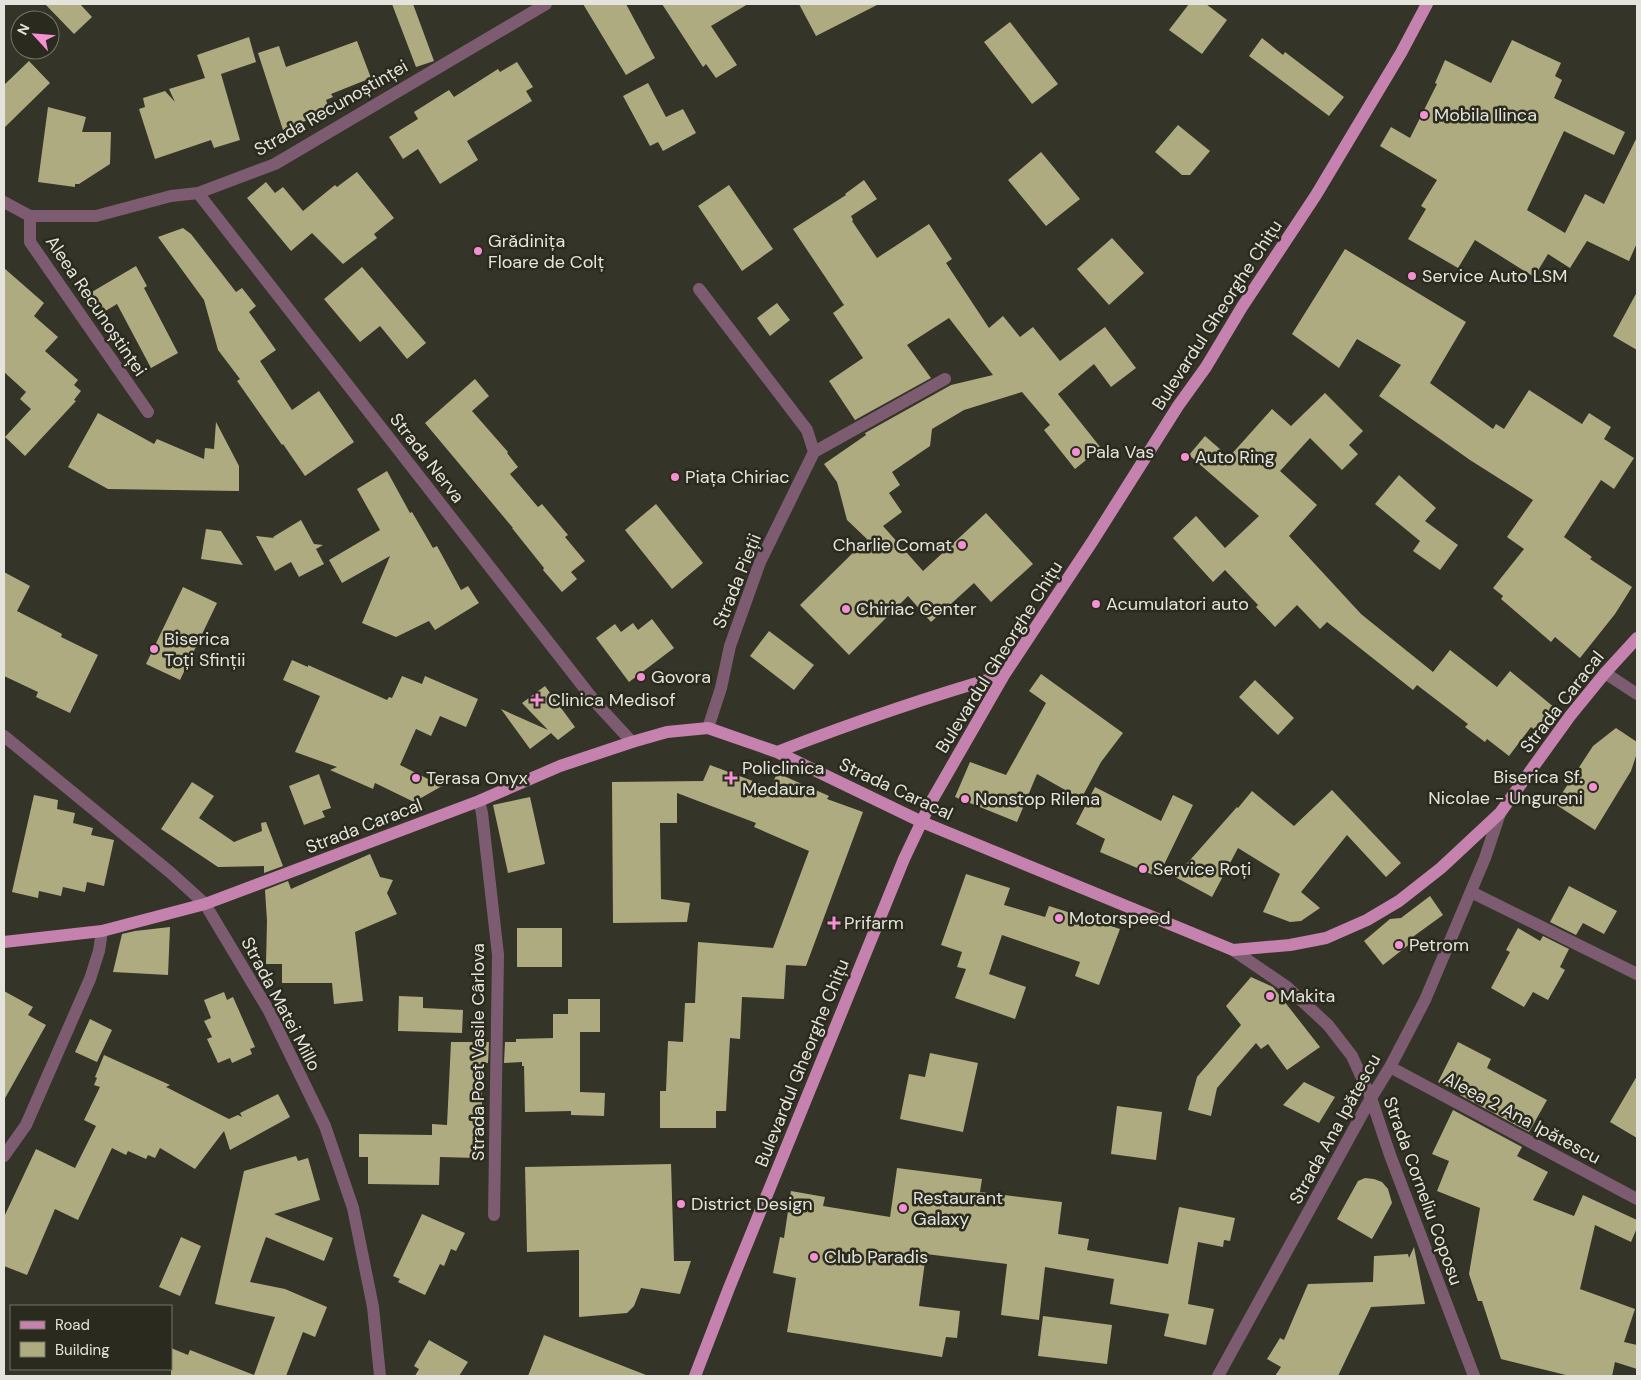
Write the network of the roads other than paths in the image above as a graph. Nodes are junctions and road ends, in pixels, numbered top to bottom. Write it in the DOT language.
graph roads {
  1 [pos="546,4"];
  2 [pos="1426,4"];
  3 [pos="198,193"];
  4 [pos="4,202"];
  5 [pos="30,216"];
  6 [pos="699,289"];
  7 [pos="945,379"];
  8 [pos="148,412"];
  9 [pos="814,452"];
  10 [pos="1635,638"];
  11 [pos="1605,673"];
  12 [pos="1004,675"];
  13 [pos="1637,694"];
  14 [pos="708,728"];
  15 [pos="4,736"];
  16 [pos="632,742"];
  17 [pos="777,752"];
  18 [pos="479,802"];
  19 [pos="1500,812"];
  20 [pos="922,822"];
  21 [pos="1471,892"];
  22 [pos="204,904"];
  23 [pos="102,931"];
  24 [pos="4,942"];
  25 [pos="1233,950"];
  26 [pos="1637,974"];
  27 [pos="1390,1067"];
  28 [pos="1371,1098"];
  29 [pos="4,1156"];
  30 [pos="1637,1199"];
  31 [pos="494,1214"];
  32 [pos="380,1376"];
  33 [pos="695,1376"];
  34 [pos="1218,1376"];
  35 [pos="1474,1376"];
  1 -- 3 [label="street, Strada Recunoștinței"];
  2 -- 12 [label="main road, Bulevardul Gheorghe Chițu"];
  3 -- 5 [label="street, Strada Recunoștinței"];
  3 -- 16 [label="street, Strada Nerva"];
  4 -- 5 [label="street, Strada Recunoștinței"];
  5 -- 8 [label="street, Aleea Recunoștinței"];
  6 -- 9 [label="street"];
  7 -- 9 [label="street"];
  9 -- 14 [label="street, Strada Pieții"];
  10 -- 11 [label="main road, Strada Caracal"];
  11 -- 13 [label="street"];
  11 -- 19 [label="main road, Strada Caracal"];
  12 -- 17 [label="main road"];
  12 -- 20 [label="main road, Bulevardul Gheorghe Chițu"];
  14 -- 16 [label="main road, Strada Caracal"];
  14 -- 17 [label="main road, Strada Caracal"];
  15 -- 22 [label="street, Strada Matei Millo"];
  16 -- 18 [label="main road, Strada Caracal"];
  17 -- 20 [label="main road, Strada Caracal"];
  18 -- 22 [label="main road, Strada Caracal"];
  18 -- 31 [label="street, Strada Poet Vasile Cârlova"];
  19 -- 21 [label="street, Strada Ana Ipătescu"];
  19 -- 25 [label="main road, Strada Caracal"];
  20 -- 25 [label="main road, Strada Caracal"];
  20 -- 33 [label="main road, Bulevardul Gheorghe Chițu"];
  21 -- 26 [label="street"];
  21 -- 27 [label="street, Strada Ana Ipătescu"];
  22 -- 23 [label="main road, Strada Caracal"];
  22 -- 32 [label="street, Strada Matei Millo"];
  23 -- 24 [label="main road, Strada Caracal"];
  23 -- 29 [label="street"];
  25 -- 28 [label="street, Strada Corneliu Coposu"];
  27 -- 28 [label="street, Strada Ana Ipătescu"];
  27 -- 30 [label="street, Aleea 2 Ana Ipătescu"];
  28 -- 34 [label="street, Strada Ana Ipătescu"];
  28 -- 35 [label="street, Strada Corneliu Coposu"];
}
